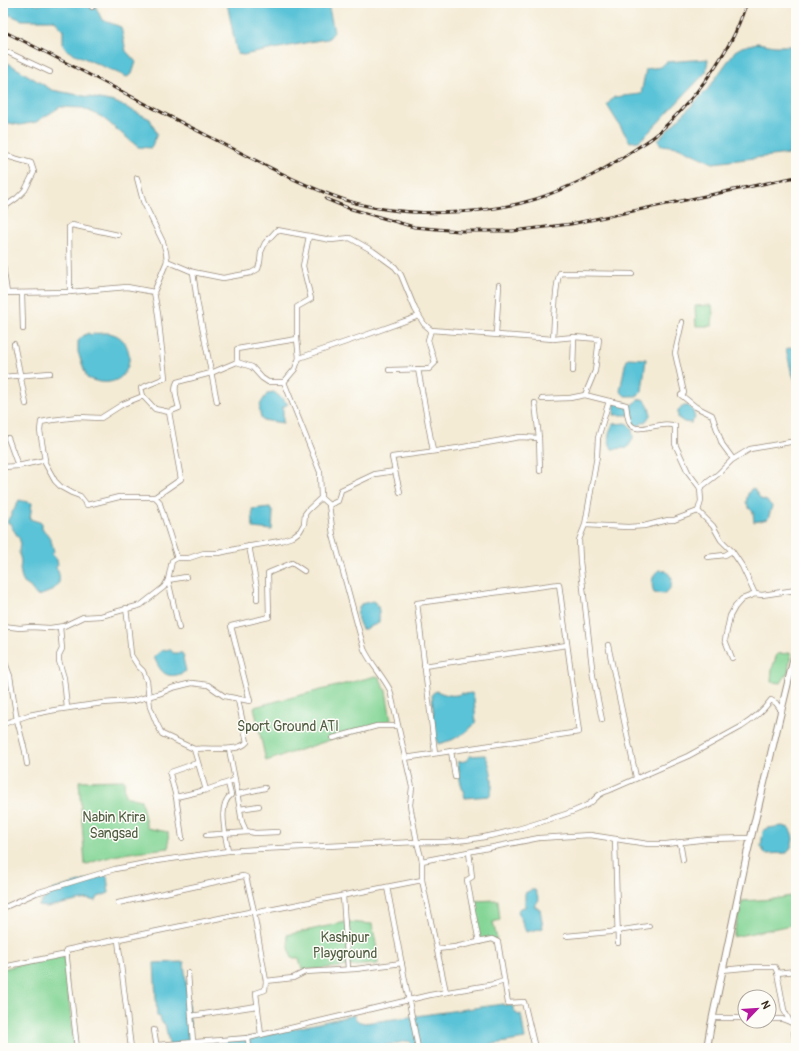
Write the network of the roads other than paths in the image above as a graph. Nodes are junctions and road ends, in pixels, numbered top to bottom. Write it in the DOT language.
graph roads {
  1 [pos="3,50"];
  2 [pos="50,72"];
  3 [pos="3,155"];
  4 [pos="137,178"];
  5 [pos="3,208"];
  6 [pos="118,235"];
  7 [pos="309,236"];
  8 [pos="167,261"];
  9 [pos="3,265"];
  10 [pos="194,272"];
  11 [pos="632,274"];
  12 [pos="499,285"];
  13 [pos="70,292"];
  14 [pos="154,292"];
  15 [pos="5,293"];
  16 [pos="22,293"];
  17 [pos="419,316"];
  18 [pos="682,322"];
  19 [pos="23,329"];
  20 [pos="431,330"];
  21 [pos="496,334"];
  22 [pos="574,337"];
  23 [pos="297,339"];
  24 [pos="553,339"];
  25 [pos="14,344"];
  26 [pos="299,358"];
  27 [pos="237,362"];
  28 [pos="418,369"];
  29 [pos="389,370"];
  30 [pos="573,371"];
  31 [pos="50,373"];
  32 [pos="211,373"];
  33 [pos="21,376"];
  34 [pos="3,377"];
  35 [pos="284,382"];
  36 [pos="585,395"];
  37 [pos="143,396"];
  38 [pos="542,399"];
  39 [pos="609,401"];
  40 [pos="217,402"];
  41 [pos="535,403"];
  42 [pos="26,404"];
  43 [pos="169,412"];
  44 [pos="8,438"];
  45 [pos="539,438"];
  46 [pos="796,441"];
  47 [pos="433,451"];
  48 [pos="734,459"];
  49 [pos="45,460"];
  50 [pos="18,466"];
  51 [pos="3,468"];
  52 [pos="395,471"];
  53 [pos="540,471"];
  54 [pos="700,488"];
  55 [pos="400,492"];
  56 [pos="155,497"];
  57 [pos="321,498"];
  58 [pos="329,505"];
  59 [pos="698,511"];
  60 [pos="585,525"];
  61 [pos="249,546"];
  62 [pos="732,551"];
  63 [pos="707,557"];
  64 [pos="177,558"];
  65 [pos="304,571"];
  66 [pos="186,577"];
  67 [pos="168,580"];
  68 [pos="796,590"];
  69 [pos="755,594"];
  70 [pos="257,599"];
  71 [pos="126,608"];
  72 [pos="3,626"];
  73 [pos="60,627"];
  74 [pos="179,628"];
  75 [pos="567,645"];
  76 [pos="608,645"];
  77 [pos="796,649"];
  78 [pos="3,657"];
  79 [pos="732,658"];
  80 [pos="424,666"];
  81 [pos="150,696"];
  82 [pos="238,700"];
  83 [pos="68,708"];
  84 [pos="781,710"];
  85 [pos="17,720"];
  86 [pos="602,720"];
  87 [pos="3,724"];
  88 [pos="398,726"];
  89 [pos="333,738"];
  90 [pos="194,749"];
  91 [pos="229,749"];
  92 [pos="451,751"];
  93 [pos="435,753"];
  94 [pos="405,758"];
  95 [pos="198,763"];
  96 [pos="26,764"];
  97 [pos="455,777"];
  98 [pos="636,777"];
  99 [pos="235,780"];
  100 [pos="228,783"];
  101 [pos="265,788"];
  102 [pos="206,790"];
  103 [pos="238,794"];
  104 [pos="176,798"];
  105 [pos="259,806"];
  106 [pos="240,809"];
  107 [pos="249,832"];
  108 [pos="278,832"];
  109 [pos="226,834"];
  110 [pos="206,835"];
  111 [pos="182,838"];
  112 [pos="751,838"];
  113 [pos="615,839"];
  114 [pos="417,842"];
  115 [pos="680,842"];
  116 [pos="228,851"];
  117 [pos="469,852"];
  118 [pos="683,860"];
  119 [pos="422,861"];
  120 [pos="422,880"];
  121 [pos="387,887"];
  122 [pos="343,896"];
  123 [pos="118,903"];
  124 [pos="3,908"];
  125 [pos="254,912"];
  126 [pos="649,926"];
  127 [pos="618,930"];
  128 [pos="566,936"];
  129 [pos="118,940"];
  130 [pos="479,942"];
  131 [pos="618,943"];
  132 [pos="437,949"];
  133 [pos="66,954"];
  134 [pos="402,963"];
  135 [pos="3,967"];
  136 [pos="348,969"];
  137 [pos="722,970"];
  138 [pos="796,971"];
  139 [pos="188,973"];
  140 [pos="778,973"];
  141 [pos="266,981"];
  142 [pos="504,981"];
  143 [pos="446,992"];
  144 [pos="409,1000"];
  145 [pos="257,1006"];
  146 [pos="191,1016"];
  147 [pos="712,1018"];
  148 [pos="737,1018"];
  149 [pos="777,1019"];
  150 [pos="794,1024"];
  151 [pos="154,1030"];
  152 [pos="261,1035"];
  153 [pos="248,1038"];
  154 [pos="193,1042"];
  155 [pos="796,1046"];
  156 [pos="157,1047"];
  157 [pos="77,1048"];
  158 [pos="131,1048"];
  159 [pos="249,1048"];
  160 [pos="418,1048"];
  161 [pos="536,1048"];
  162 [pos="707,1048"];
  1 -- 2 [label="street"];
  3 -- 5 [label="street"];
  4 -- 8 [label="street"];
  6 -- 13 [label="street"];
  7 -- 10 [label="street"];
  7 -- 17 [label="street"];
  7 -- 23 [label="street"];
  8 -- 10 [label="street"];
  8 -- 14 [label="street"];
  9 -- 15 [label="street"];
  10 -- 32 [label="street"];
  11 -- 24 [label="street"];
  12 -- 21 [label="street"];
  13 -- 14 [label="street"];
  13 -- 16 [label="street"];
  14 -- 37 [label="street"];
  15 -- 16 [label="street"];
  16 -- 19 [label="street"];
  17 -- 20 [label="street"];
  17 -- 26 [label="street"];
  18 -- 48 [label="street"];
  20 -- 21 [label="street"];
  20 -- 28 [label="street"];
  21 -- 24 [label="street"];
  22 -- 24 [label="street"];
  22 -- 30 [label="street"];
  22 -- 36 [label="street"];
  23 -- 26 [label="street"];
  23 -- 27 [label="street"];
  25 -- 33 [label="street"];
  26 -- 35 [label="street"];
  27 -- 32 [label="street"];
  27 -- 35 [label="street"];
  28 -- 29 [label="street"];
  28 -- 47 [label="street"];
  31 -- 33 [label="street"];
  32 -- 40 [label="street"];
  32 -- 43 [label="street"];
  33 -- 34 [label="street"];
  33 -- 42 [label="street"];
  35 -- 57 [label="street"];
  36 -- 38 [label="street"];
  36 -- 39 [label="street"];
  37 -- 43 [label="street"];
  37 -- 49 [label="street"];
  39 -- 54 [label="street"];
  39 -- 60 [label="street"];
  41 -- 45 [label="street"];
  43 -- 56 [label="street"];
  44 -- 50 [label="street"];
  45 -- 47 [label="street"];
  45 -- 53 [label="street"];
  46 -- 48 [label="street"];
  47 -- 52 [label="street"];
  48 -- 54 [label="street"];
  49 -- 50 [label="street"];
  49 -- 56 [label="street"];
  50 -- 51 [label="street"];
  52 -- 55 [label="street"];
  52 -- 58 [label="street"];
  54 -- 59 [label="street"];
  56 -- 64 [label="street"];
  57 -- 58 [label="street"];
  57 -- 61 [label="street"];
  58 -- 88 [label="street"];
  59 -- 60 [label="street"];
  59 -- 62 [label="street"];
  60 -- 86 [label="street"];
  61 -- 64 [label="street"];
  61 -- 70 [label="street"];
  62 -- 63 [label="street"];
  62 -- 69 [label="street"];
  64 -- 67 [label="street"];
  65 -- 82 [label="street"];
  66 -- 67 [label="street"];
  67 -- 71 [label="street"];
  67 -- 74 [label="street"];
  68 -- 69 [label="street"];
  69 -- 79 [label="street"];
  71 -- 73 [label="street"];
  71 -- 81 [label="street"];
  72 -- 73 [label="street"];
  73 -- 83 [label="street"];
  75 -- 80 [label="street"];
  75 -- 80 [label="street"];
  75 -- 92 [label="street"];
  76 -- 98 [label="street"];
  77 -- 84 [label="main road"];
  78 -- 85 [label="street"];
  80 -- 93 [label="street"];
  81 -- 82 [label="street"];
  81 -- 83 [label="street"];
  81 -- 90 [label="street"];
  82 -- 91 [label="street"];
  83 -- 85 [label="street"];
  84 -- 98 [label="street"];
  84 -- 112 [label="main road"];
  85 -- 87 [label="street"];
  85 -- 96 [label="street"];
  88 -- 89 [label="street"];
  88 -- 94 [label="street"];
  90 -- 91 [label="street"];
  90 -- 95 [label="street"];
  91 -- 99 [label="street"];
  92 -- 93 [label="street"];
  92 -- 97 [label="street"];
  93 -- 94 [label="street"];
  94 -- 114 [label="street"];
  95 -- 102 [label="street"];
  95 -- 104 [label="street"];
  98 -- 114 [label="street"];
  99 -- 100 [label="street"];
  99 -- 103 [label="street"];
  100 -- 102 [label="street"];
  100 -- 109 [label="street"];
  101 -- 103 [label="street"];
  102 -- 104 [label="street"];
  103 -- 106 [label="street"];
  104 -- 111 [label="street"];
  105 -- 106 [label="street"];
  106 -- 107 [label="street"];
  107 -- 108 [label="street"];
  107 -- 109 [label="street"];
  109 -- 110 [label="street"];
  109 -- 116 [label="street"];
  112 -- 115 [label="street"];
  112 -- 137 [label="main road"];
  113 -- 115 [label="street"];
  113 -- 117 [label="street"];
  113 -- 127 [label="street"];
  114 -- 116 [label="street"];
  114 -- 119 [label="street"];
  115 -- 118 [label="street"];
  116 -- 124 [label="street"];
  117 -- 119 [label="street"];
  117 -- 130 [label="street"];
  119 -- 120 [label="street"];
  120 -- 121 [label="street"];
  120 -- 132 [label="street"];
  121 -- 122 [label="street"];
  121 -- 134 [label="street"];
  122 -- 125 [label="street"];
  122 -- 136 [label="street"];
  123 -- 125 [label="street"];
  125 -- 129 [label="street"];
  125 -- 141 [label="street"];
  126 -- 127 [label="street"];
  127 -- 128 [label="street"];
  127 -- 131 [label="street"];
  129 -- 133 [label="street"];
  129 -- 158 [label="street"];
  130 -- 132 [label="street"];
  130 -- 142 [label="street"];
  132 -- 143 [label="street"];
  133 -- 135 [label="street"];
  133 -- 157 [label="street"];
  134 -- 136 [label="street"];
  134 -- 144 [label="street"];
  136 -- 141 [label="street"];
  137 -- 140 [label="street"];
  137 -- 147 [label="main road"];
  138 -- 140 [label="street"];
  139 -- 146 [label="street"];
  140 -- 150 [label="street"];
  141 -- 145 [label="street"];
  142 -- 143 [label="street"];
  142 -- 161 [label="street"];
  143 -- 144 [label="street"];
  144 -- 152 [label="street"];
  144 -- 160 [label="street"];
  145 -- 146 [label="street"];
  145 -- 152 [label="street"];
  146 -- 154 [label="street"];
  147 -- 148 [label="street"];
  147 -- 162 [label="main road"];
  149 -- 150 [label="street"];
  150 -- 155 [label="street"];
  151 -- 156 [label="street"];
  152 -- 153 [label="street"];
  153 -- 154 [label="street"];
  153 -- 159 [label="street"];
  154 -- 156 [label="street"];
}
